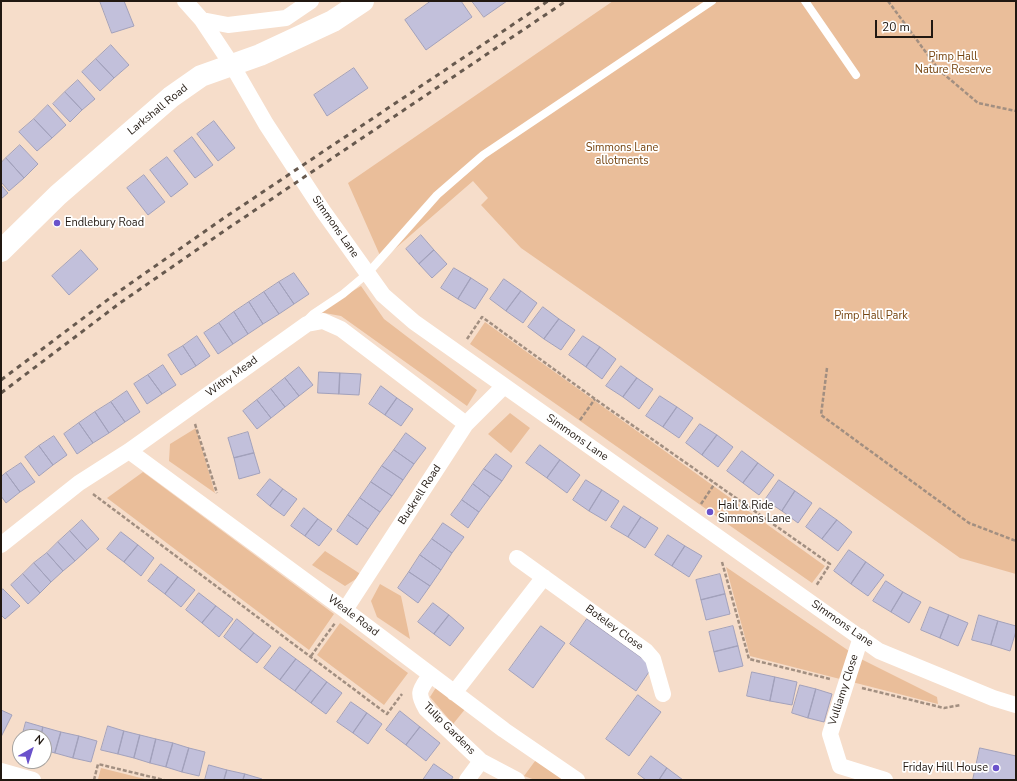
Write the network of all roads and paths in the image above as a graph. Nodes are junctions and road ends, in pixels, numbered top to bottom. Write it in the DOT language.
graph roads {
  1 [pos="185,1"];
  2 [pos="311,1"];
  3 [pos="363,1"];
  4 [pos="712,1"];
  5 [pos="804,1"];
  6 [pos="888,1"];
  7 [pos="202,20"];
  8 [pos="232,65"];
  9 [pos="856,75"];
  10 [pos="1016,111"];
  11 [pos="1,251"];
  12 [pos="368,273"];
  13 [pos="303,326"];
  14 [pos="457,353"];
  15 [pos="827,368"];
  16 [pos="504,386"];
  17 [pos="595,399"];
  18 [pos="190,407"];
  19 [pos="466,424"];
  20 [pos="570,433"];
  21 [pos="129,451"];
  22 [pos="79,483"];
  23 [pos="715,483"];
  24 [pos="691,518"];
  25 [pos="226,522"];
  26 [pos="714,534"];
  27 [pos="1016,541"];
  28 [pos="1,545"];
  29 [pos="517,558"];
  30 [pos="544,577"];
  31 [pos="807,600"];
  32 [pos="345,610"];
  33 [pos="861,638"];
  34 [pos="311,656"];
  35 [pos="426,671"];
  36 [pos="846,683"];
  37 [pos="454,693"];
  38 [pos="663,694"];
  39 [pos="993,698"];
  40 [pos="1016,705"];
  41 [pos="481,761"];
  42 [pos="1,771"];
  43 [pos="33,780"];
  44 [pos="94,780"];
  45 [pos="164,780"];
  46 [pos="467,780"];
  47 [pos="517,780"];
  48 [pos="577,780"];
  49 [pos="885,780"];
  1 -- 7 [label="street"];
  2 -- 7 [label="street"];
  3 -- 8 [label="main road, Larkshall Road"];
  4 -- 12 [label="lane"];
  5 -- 9 [label="lane"];
  6 -- 10 [label="path"];
  7 -- 8 [label="street"];
  8 -- 11 [label="main road, Larkshall Road"];
  8 -- 12 [label="street, Simmons Lane"];
  12 -- 13 [label="lane"];
  12 -- 14 [label="street, Simmons Lane"];
  13 -- 18 [label="street, Withy Mead"];
  13 -- 19 [label="street, Withy Mead"];
  14 -- 16 [label="street, Simmons Lane"];
  14 -- 17 [label="path"];
  15 -- 27 [label="path"];
  16 -- 19 [label="street, Buckrell Road"];
  16 -- 20 [label="street, Simmons Lane"];
  17 -- 20 [label="path"];
  17 -- 23 [label="path"];
  18 -- 21 [label="street, Withy Mead"];
  18 -- 25 [label="path"];
  19 -- 32 [label="street, Buckrell Road"];
  20 -- 24 [label="street, Simmons Lane"];
  21 -- 22 [label="street, Withy Mead"];
  21 -- 25 [label="street, Weale Road"];
  22 -- 28 [label="street, Withy Mead"];
  22 -- 34 [label="path"];
  23 -- 24 [label="path"];
  23 -- 31 [label="path"];
  24 -- 26 [label="street, Simmons Lane"];
  25 -- 32 [label="street, Weale Road"];
  26 -- 31 [label="street, Simmons Lane"];
  26 -- 36 [label="path"];
  29 -- 30 [label="street, Boteley Close"];
  30 -- 37 [label="street"];
  30 -- 38 [label="street, Boteley Close"];
  31 -- 33 [label="street, Simmons Lane"];
  32 -- 34 [label="path"];
  32 -- 35 [label="street, Weale Road"];
  33 -- 36 [label="street, Vulliamy Close"];
  33 -- 39 [label="street, Simmons Lane"];
  34 -- 35 [label="path"];
  35 -- 37 [label="street, Weale Road"];
  35 -- 41 [label="street, Tulip Gardens"];
  36 -- 39 [label="path"];
  36 -- 49 [label="street, Vulliamy Close"];
  37 -- 48 [label="street, Weale Road"];
  39 -- 40 [label="street, Simmons Lane"];
  41 -- 46 [label="street, Tulip Gardens"];
  41 -- 47 [label="street, Tulip Gardens"];
  42 -- 43 [label="street"];
  44 -- 45 [label="path"];
}
